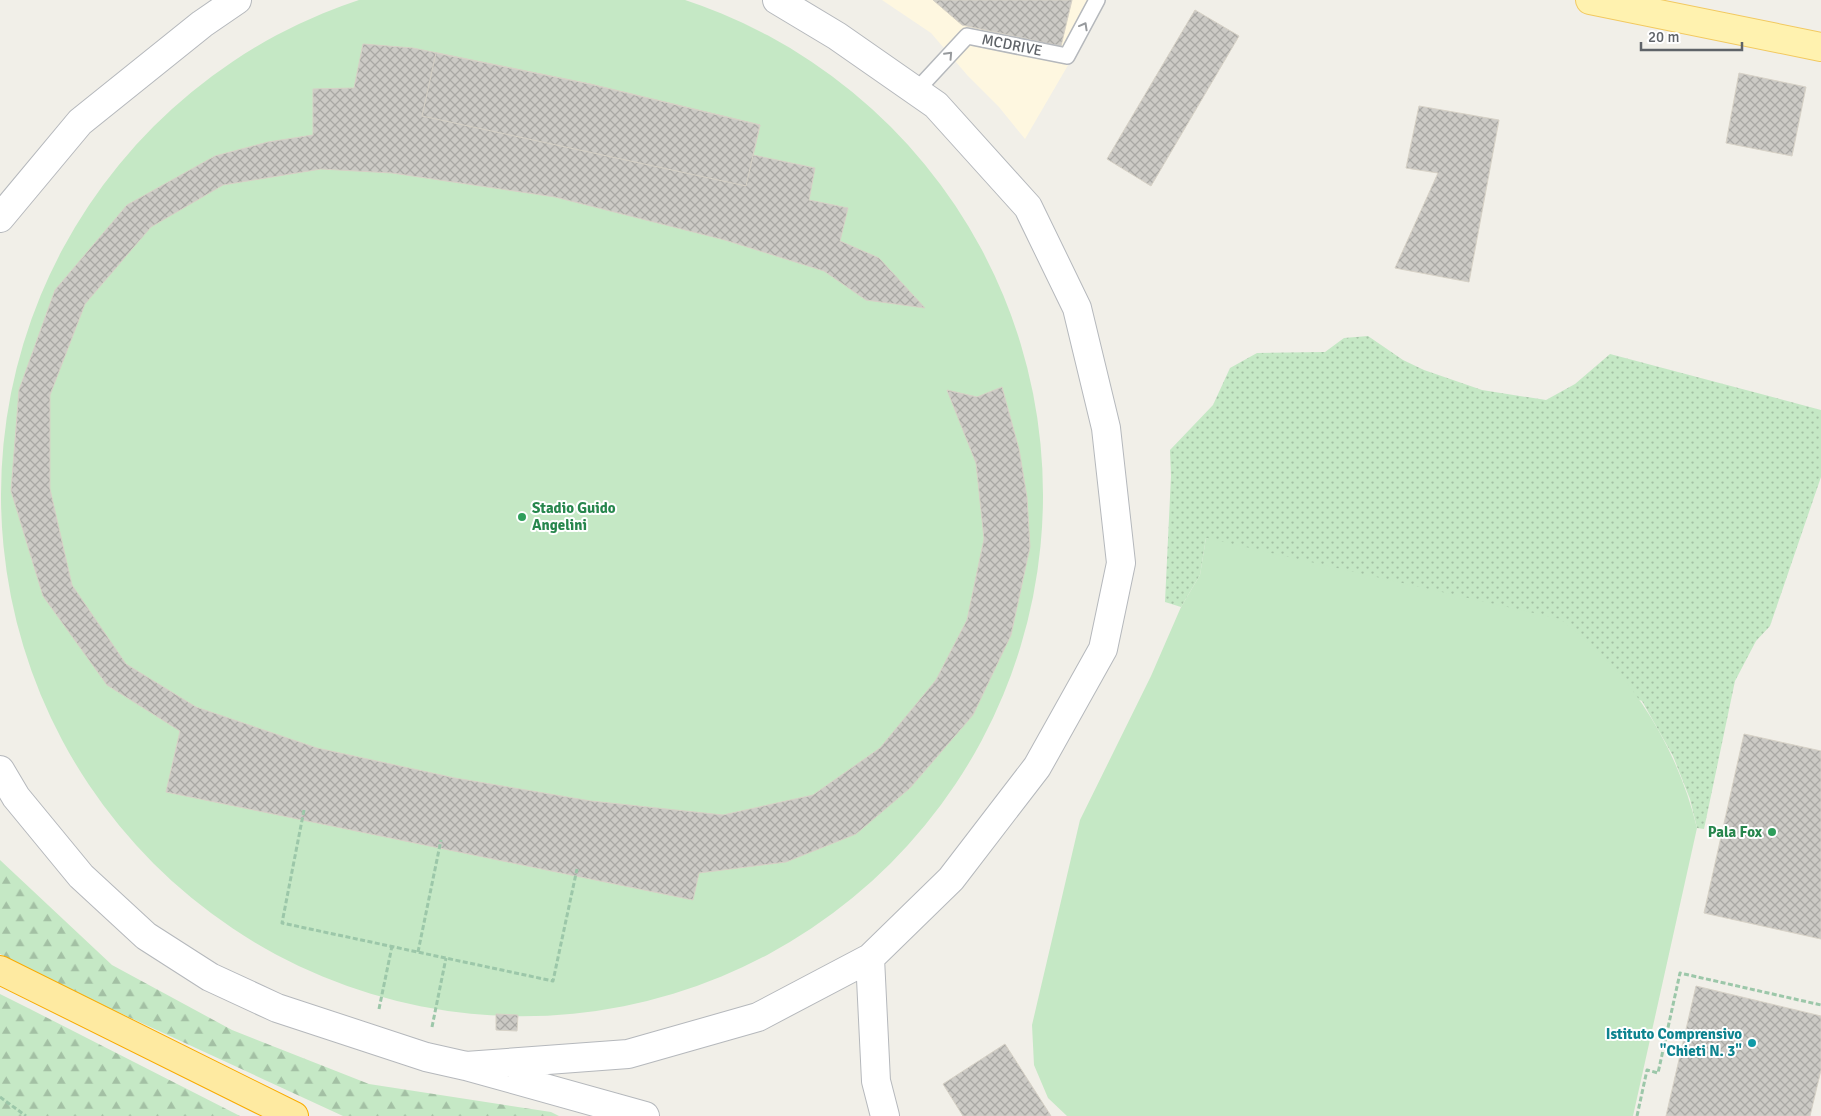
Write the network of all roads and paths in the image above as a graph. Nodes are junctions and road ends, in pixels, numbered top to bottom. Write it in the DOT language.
graph roads {
  1 [pos="237,0"];
  2 [pos="777,0"];
  3 [pos="1097,0"];
  4 [pos="1590,0"];
  5 [pos="1622,3"];
  6 [pos="1821,47"];
  7 [pos="916,91"];
  8 [pos="0,218"];
  9 [pos="0,770"];
  10 [pos="304,810"];
  11 [pos="441,840"];
  12 [pos="577,869"];
  13 [pos="392,946"];
  14 [pos="418,952"];
  15 [pos="446,958"];
  16 [pos="870,958"];
  17 [pos="0,970"];
  18 [pos="1821,1005"];
  19 [pos="373,1039"];
  20 [pos="426,1057"];
  21 [pos="466,1066"];
  22 [pos="0,1097"];
  23 [pos="26,1116"];
  24 [pos="294,1116"];
  25 [pos="644,1116"];
  26 [pos="885,1116"];
  27 [pos="1637,1116"];
  1 -- 8 [label="street"];
  2 -- 7 [label="street"];
  7 -- 3 [label="lane, MCDRIVE, one-way"];
  4 -- 5 [label="main road"];
  5 -- 6 [label="main road"];
  7 -- 16 [label="street"];
  9 -- 19 [label="street"];
  10 -- 13 [label="path"];
  11 -- 14 [label="path"];
  12 -- 15 [label="path"];
  13 -- 14 [label="path"];
  13 -- 19 [label="path"];
  14 -- 15 [label="path"];
  15 -- 20 [label="path"];
  16 -- 21 [label="street"];
  16 -- 26 [label="street"];
  17 -- 24 [label="highway"];
  18 -- 27 [label="path"];
  19 -- 20 [label="street"];
  20 -- 21 [label="street"];
  21 -- 25 [label="street"];
  22 -- 23 [label="path"];
}
